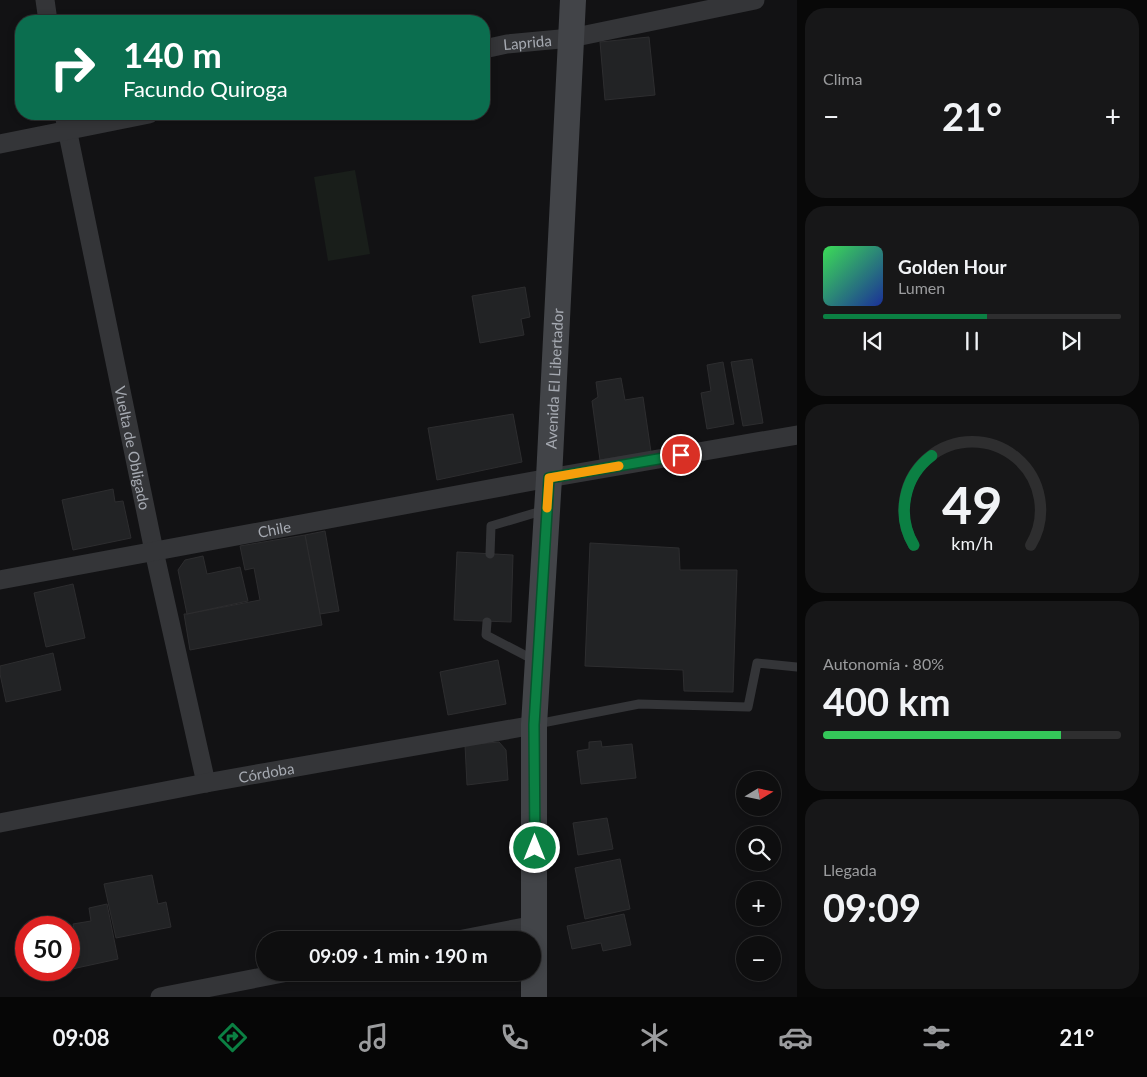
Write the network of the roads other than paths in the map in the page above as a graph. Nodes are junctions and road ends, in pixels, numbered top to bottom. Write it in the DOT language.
graph roads {
  1 [pos="45,0"];
  2 [pos="573,0"];
  3 [pos="755,0"];
  4 [pos="47,15"];
  5 [pos="571,38"];
  6 [pos="490,48"];
  7 [pos="86,120"];
  8 [pos="65,122"];
  9 [pos="0,144"];
  10 [pos="797,435"];
  11 [pos="549,478"];
  12 [pos="547,509"];
  13 [pos="154,552"];
  14 [pos="490,554"];
  15 [pos="0,580"];
  16 [pos="487,622"];
  17 [pos="538,662"];
  18 [pos="797,667"];
  19 [pos="534,725"];
  20 [pos="206,783"];
  21 [pos="0,823"];
  22 [pos="535,925"];
  23 [pos="504,931"];
  24 [pos="268,981"];
  25 [pos="252,988"];
  26 [pos="160,997"];
  27 [pos="534,997"];
  1 -- 4 [label="street"];
  2 -- 5 [label="main road, Avenida El Libertador"];
  3 -- 5 [label="street, Laprida"];
  5 -- 6 [label="street, Laprida"];
  5 -- 11 [label="main road, Avenida El Libertador"];
  7 -- 8 [label="street"];
  8 -- 9 [label="street"];
  8 -- 13 [label="street, Vuelta de Obligado"];
  10 -- 11 [label="street, Chile"];
  11 -- 12 [label="main road, Avenida El Libertador"];
  11 -- 13 [label="street, Chile"];
  12 -- 14 [label="lane"];
  12 -- 17 [label="main road, Avenida El Libertador"];
  13 -- 15 [label="street, Chile"];
  13 -- 20 [label="street, Vuelta de Obligado"];
  16 -- 17 [label="lane"];
  17 -- 19 [label="main road, Avenida El Libertador"];
  18 -- 19 [label="lane"];
  19 -- 20 [label="street, Córdoba"];
  19 -- 22 [label="main road, Avenida El Libertador"];
  20 -- 21 [label="street, Córdoba"];
  22 -- 23 [label="street"];
  22 -- 27 [label="main road, Avenida El Libertador"];
  24 -- 25 [label="street"];
  25 -- 26 [label="street"];
}
